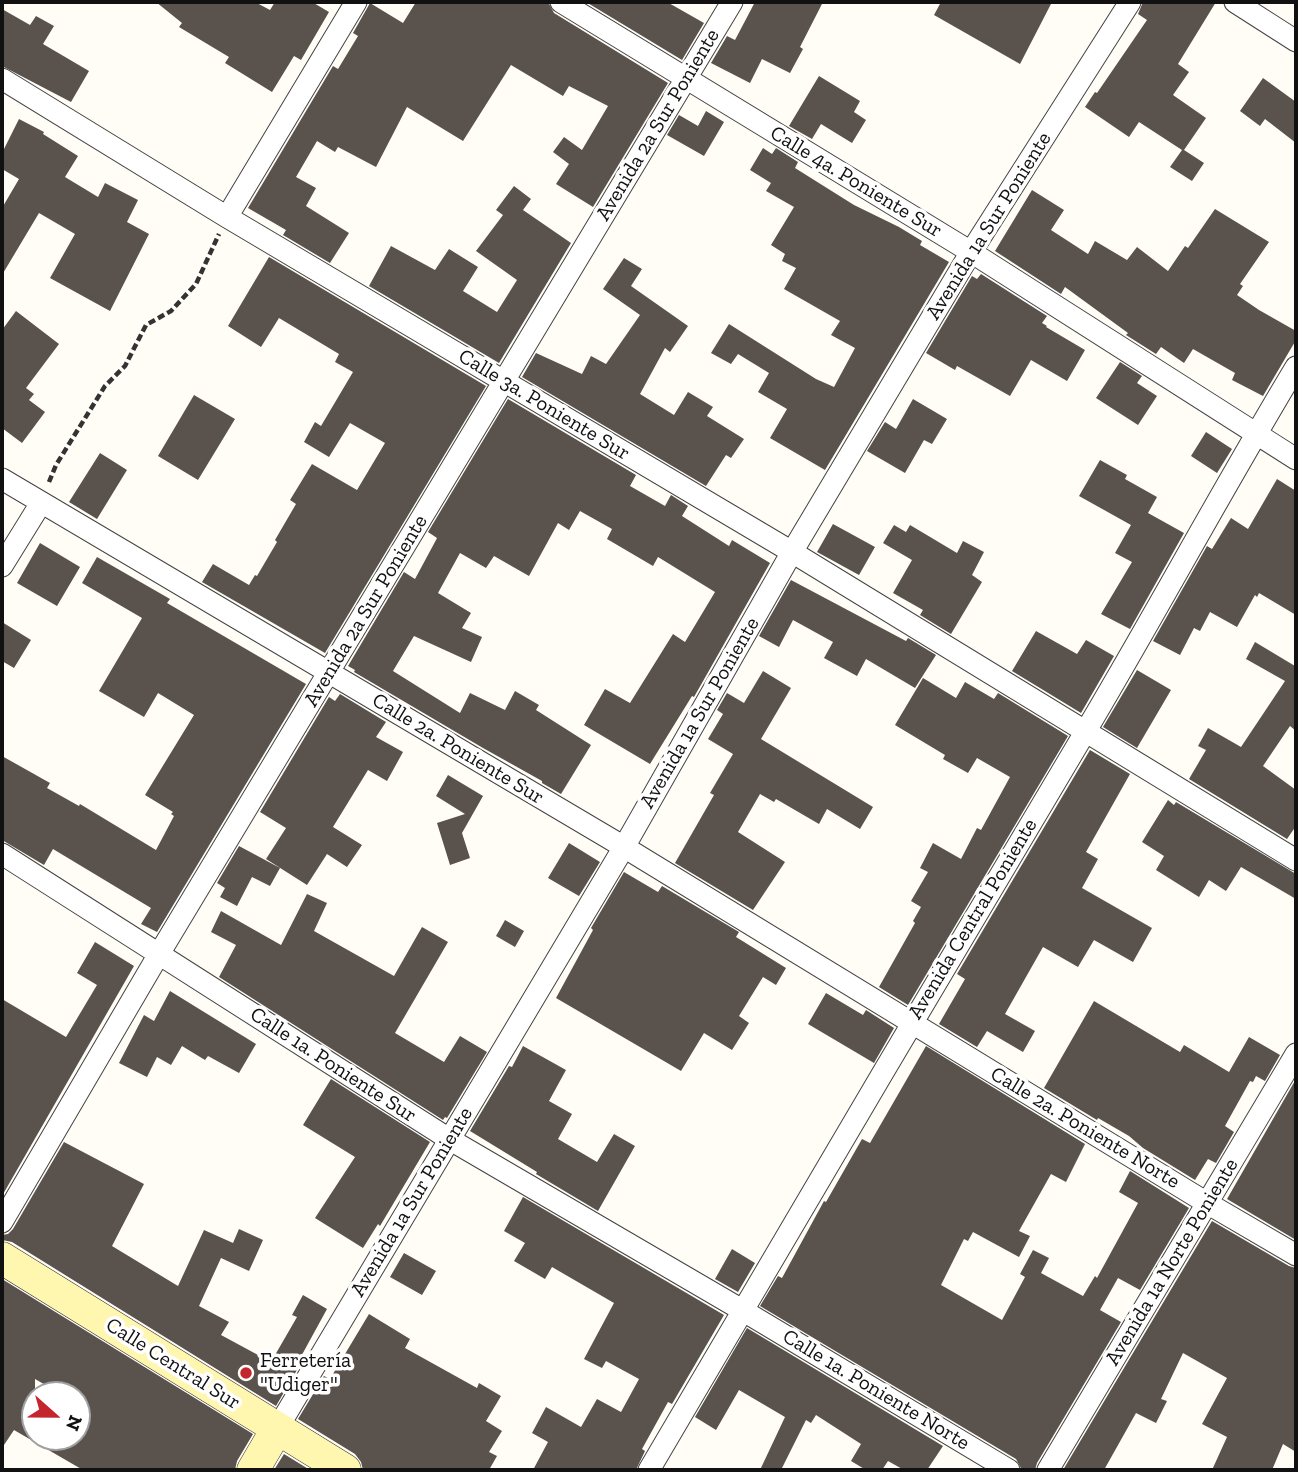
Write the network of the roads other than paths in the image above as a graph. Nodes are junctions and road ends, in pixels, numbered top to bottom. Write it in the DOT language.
graph roads {
  1 [pos="356,2"];
  2 [pos="561,2"];
  3 [pos="732,2"];
  4 [pos="1130,2"];
  5 [pos="1235,2"];
  6 [pos="1296,41"];
  7 [pos="686,78"];
  8 [pos="2,79"];
  9 [pos="227,216"];
  10 [pos="971,252"];
  11 [pos="1296,367"];
  12 [pos="503,381"];
  13 [pos="1255,435"];
  14 [pos="1296,459"];
  15 [pos="2,479"];
  16 [pos="41,503"];
  17 [pos="792,552"];
  18 [pos="2,566"];
  19 [pos="329,673"];
  20 [pos="1086,731"];
  21 [pos="624,847"];
  22 [pos="2,855"];
  23 [pos="1296,860"];
  24 [pos="159,954"];
  25 [pos="911,1022"];
  26 [pos="1296,1054"];
  27 [pos="449,1139"];
  28 [pos="1207,1203"];
  29 [pos="2,1222"];
  30 [pos="1296,1255"];
  31 [pos="2,1258"];
  32 [pos="742,1310"];
  33 [pos="277,1429"];
  34 [pos="253,1470"];
  35 [pos="345,1470"];
  36 [pos="649,1470"];
  37 [pos="1009,1470"];
  38 [pos="1048,1470"];
  1 -- 9 [label="street"];
  2 -- 7 [label="street, Calle 4a. Poniente Sur"];
  3 -- 7 [label="street, Avenida 2a Sur Poniente"];
  4 -- 10 [label="street, Avenida 1a Sur Poniente"];
  5 -- 6 [label="street"];
  7 -- 10 [label="street, Calle 4a. Poniente Sur"];
  7 -- 12 [label="street, Avenida 2a Sur Poniente"];
  8 -- 9 [label="street, Calle 3a. Poniente Sur"];
  9 -- 12 [label="street, Calle 3a. Poniente Sur"];
  10 -- 13 [label="street, Calle 4a. Poniente Sur"];
  10 -- 17 [label="street, Avenida 1a Sur Poniente"];
  11 -- 13 [label="street, Avenida Central Poniente"];
  12 -- 17 [label="street, Calle 3a. Poniente Sur"];
  12 -- 19 [label="street, Avenida 2a Sur Poniente"];
  13 -- 14 [label="street, Calle 4a. Poniente Sur"];
  13 -- 20 [label="street, Avenida Central Poniente"];
  15 -- 16 [label="street, Calle 2a. Poniente Sur"];
  16 -- 18 [label="street"];
  16 -- 19 [label="street, Calle 2a. Poniente Sur"];
  17 -- 20 [label="street, Calle 3a. Poniente Sur"];
  17 -- 21 [label="street, Avenida 1a Sur Poniente"];
  19 -- 21 [label="street, Calle 2a. Poniente Sur"];
  19 -- 24 [label="street, Avenida 2a Sur Poniente"];
  20 -- 23 [label="street, Calle 3a. Poniente Sur"];
  20 -- 25 [label="street, Avenida Central Poniente"];
  21 -- 25 [label="street, Calle 2a. Poniente Sur"];
  21 -- 27 [label="street, Avenida 1a Sur Poniente"];
  22 -- 24 [label="street, Calle 1a. Poniente Sur"];
  24 -- 27 [label="street, Calle 1a. Poniente Sur"];
  24 -- 29 [label="street, Avenida 2a Sur Poniente"];
  25 -- 28 [label="street, Calle 2a. Poniente Norte"];
  25 -- 32 [label="street, Avenida Central Poniente"];
  26 -- 28 [label="street, Avenida 1a Norte Poniente"];
  27 -- 32 [label="street, Calle 1a. Poniente Sur"];
  27 -- 33 [label="street, Avenida 1a Sur Poniente"];
  28 -- 30 [label="street, Calle 2a. Poniente Norte"];
  28 -- 38 [label="street, Avenida 1a Norte Poniente"];
  31 -- 33 [label="street, Calle Central Sur"];
  32 -- 36 [label="street, Avenida Central Poniente"];
  32 -- 37 [label="street, Calle 1a. Poniente Norte"];
  33 -- 34 [label="street"];
  33 -- 35 [label="street, Calle Central Sur"];
}
